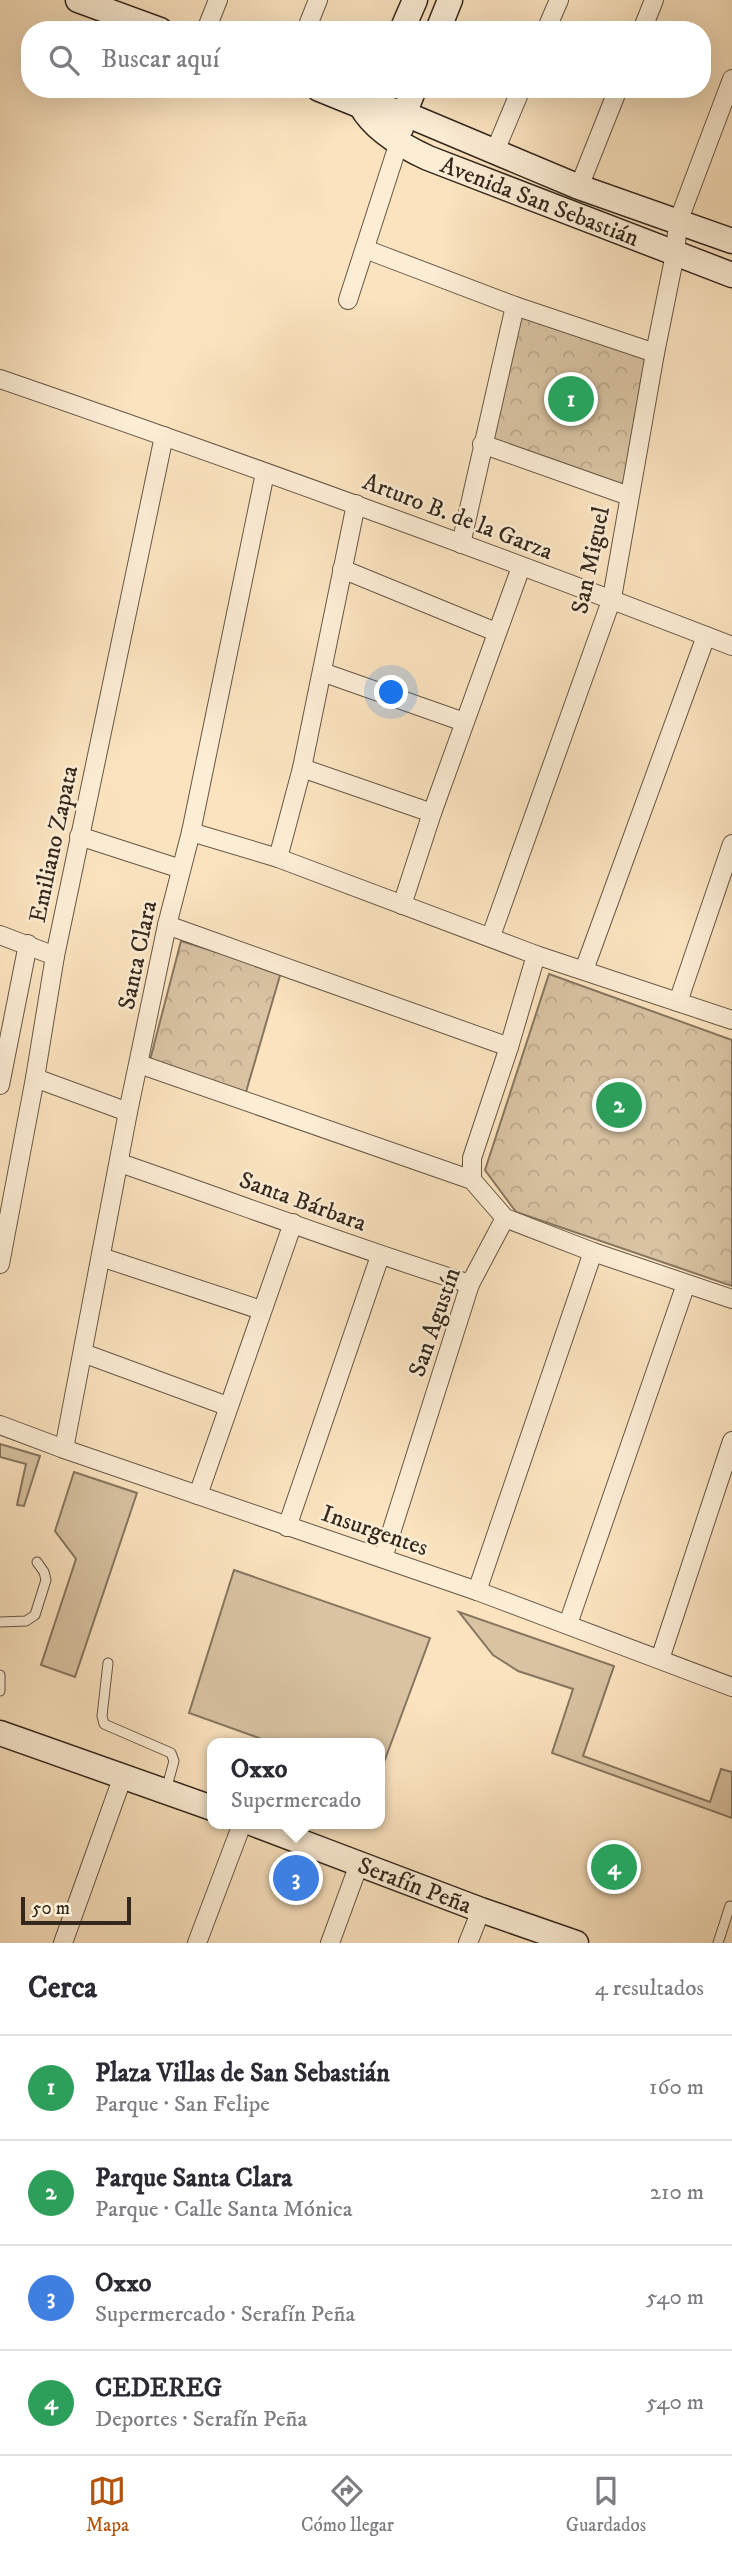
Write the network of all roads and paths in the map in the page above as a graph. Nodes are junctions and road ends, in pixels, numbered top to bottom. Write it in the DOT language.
graph roads {
  1 [pos="78,0"];
  2 [pos="218,0"];
  3 [pos="318,0"];
  4 [pos="415,0"];
  5 [pos="450,0"];
  6 [pos="559,0"];
  7 [pos="654,0"];
  8 [pos="111,6"];
  9 [pos="142,21"];
  10 [pos="210,21"];
  11 [pos="310,21"];
  12 [pos="406,21"];
  13 [pos="442,21"];
  14 [pos="550,21"];
  15 [pos="646,21"];
  16 [pos="732,79"];
  17 [pos="349,98"];
  18 [pos="410,98"];
  19 [pos="517,98"];
  20 [pos="614,98"];
  21 [pos="369,104"];
  22 [pos="404,114"];
  23 [pos="399,142"];
  24 [pos="495,152"];
  25 [pos="579,187"];
  26 [pos="678,222"];
  27 [pos="732,241"];
  28 [pos="365,250"];
  29 [pos="675,254"];
  30 [pos="732,275"];
  31 [pos="348,300"];
  32 [pos="515,306"];
  33 [pos="655,353"];
  34 [pos="0,379"];
  35 [pos="164,436"];
  36 [pos="482,444"];
  37 [pos="265,473"];
  38 [pos="629,496"];
  39 [pos="356,504"];
  40 [pos="461,544"];
  41 [pos="521,568"];
  42 [pos="342,569"];
  43 [pos="612,598"];
  44 [pos="496,632"];
  45 [pos="706,636"];
  46 [pos="732,646"];
  47 [pos="322,672"];
  48 [pos="464,722"];
  49 [pos="302,768"];
  50 [pos="432,813"];
  51 [pos="191,832"];
  52 [pos="79,836"];
  53 [pos="732,844"];
  54 [pos="278,858"];
  55 [pos="181,869"];
  56 [pos="402,905"];
  57 [pos="167,925"];
  58 [pos="0,935"];
  59 [pos="491,936"];
  60 [pos="28,944"];
  61 [pos="536,955"];
  62 [pos="55,956"];
  63 [pos="584,970"];
  64 [pos="678,1002"];
  65 [pos="732,1020"];
  66 [pos="509,1046"];
  67 [pos="139,1064"];
  68 [pos="35,1078"];
  69 [pos="0,1085"];
  70 [pos="128,1112"];
  71 [pos="120,1163"];
  72 [pos="472,1180"];
  73 [pos="505,1218"];
  74 [pos="293,1223"];
  75 [pos="593,1252"];
  76 [pos="380,1256"];
  77 [pos="102,1258"];
  78 [pos="0,1264"];
  79 [pos="470,1284"];
  80 [pos="686,1284"];
  81 [pos="732,1300"];
  82 [pos="261,1310"];
  83 [pos="83,1353"];
  84 [pos="227,1406"];
  85 [pos="0,1425"];
  86 [pos="732,1441"];
  87 [pos="64,1449"];
  88 [pos="198,1495"];
  89 [pos="287,1527"];
  90 [pos="383,1558"];
  91 [pos="37,1562"];
  92 [pos="477,1591"];
  93 [pos="0,1622"];
  94 [pos="568,1624"];
  95 [pos="660,1659"];
  96 [pos="108,1663"];
  97 [pos="0,1675"];
  98 [pos="732,1687"];
  99 [pos="0,1691"];
  100 [pos="1,1735"];
  101 [pos="123,1776"];
  102 [pos="166,1791"];
  103 [pos="207,1806"];
  104 [pos="240,1829"];
  105 [pos="267,1829"];
  106 [pos="359,1864"];
  107 [pos="730,1906"];
  108 [pos="481,1910"];
  109 [pos="63,1943"];
  110 [pos="197,1943"];
  111 [pos="330,1943"];
  112 [pos="468,1943"];
  113 [pos="576,1943"];
  114 [pos="718,1943"];
  1 -- 8 [label="main road"];
  2 -- 10 [label="street"];
  3 -- 11 [label="street"];
  4 -- 12 [label="main road"];
  5 -- 13 [label="main road"];
  6 -- 14 [label="street"];
  7 -- 15 [label="street"];
  8 -- 9 [label="main road"];
  16 -- 26 [label="street, San Miguel"];
  17 -- 21 [label="main road, Avenida San Sebastián"];
  18 -- 22 [label="main road"];
  19 -- 24 [label="street"];
  20 -- 25 [label="street"];
  21 -- 22 [label="main road, Avenida San Sebastián"];
  21 -- 23 [label="main road, Avenida San Sebastián"];
  22 -- 23 [label="main road"];
  22 -- 24 [label="main road, Avenida San Sebastián"];
  23 -- 28 [label="street"];
  23 -- 29 [label="main road, Avenida San Sebastián"];
  24 -- 25 [label="main road, Avenida San Sebastián"];
  25 -- 26 [label="main road, Avenida San Sebastián"];
  26 -- 27 [label="main road, Avenida San Sebastián"];
  26 -- 29 [label="street, San Miguel"];
  28 -- 31 [label="street"];
  28 -- 32 [label="street"];
  29 -- 30 [label="main road, Avenida San Sebastián"];
  29 -- 33 [label="street, San Miguel"];
  32 -- 33 [label="street"];
  32 -- 36 [label="street"];
  33 -- 38 [label="street, San Miguel"];
  34 -- 35 [label="street, Arturo B. de la Garza"];
  35 -- 37 [label="street, Arturo B. de la Garza"];
  35 -- 52 [label="street, Emiliano Zapata"];
  36 -- 38 [label="street"];
  36 -- 40 [label="street"];
  37 -- 39 [label="street, Arturo B. de la Garza"];
  37 -- 51 [label="street, Santa Clara"];
  38 -- 43 [label="street, San Miguel"];
  39 -- 40 [label="street, Arturo B. de la Garza"];
  39 -- 42 [label="street"];
  40 -- 41 [label="street, Arturo B. de la Garza"];
  41 -- 43 [label="street, Arturo B. de la Garza"];
  41 -- 44 [label="street"];
  42 -- 44 [label="street"];
  42 -- 47 [label="street"];
  43 -- 45 [label="street, Arturo B. de la Garza"];
  43 -- 59 [label="street, San Miguel"];
  44 -- 48 [label="street"];
  45 -- 46 [label="street, Arturo B. de la Garza"];
  45 -- 63 [label="street"];
  47 -- 48 [label="street"];
  47 -- 49 [label="street"];
  48 -- 50 [label="street"];
  49 -- 50 [label="street"];
  49 -- 54 [label="street"];
  50 -- 56 [label="street"];
  51 -- 54 [label="street"];
  51 -- 55 [label="street, Santa Clara"];
  52 -- 55 [label="street"];
  52 -- 62 [label="street, Emiliano Zapata"];
  53 -- 64 [label="street"];
  54 -- 56 [label="street"];
  55 -- 57 [label="street, Santa Clara"];
  56 -- 59 [label="street"];
  57 -- 66 [label="street"];
  57 -- 67 [label="street, Santa Clara"];
  58 -- 60 [label="street"];
  59 -- 61 [label="street"];
  60 -- 62 [label="street"];
  60 -- 69 [label="street"];
  61 -- 63 [label="street"];
  61 -- 66 [label="street"];
  62 -- 68 [label="street, Emiliano Zapata"];
  63 -- 64 [label="street"];
  64 -- 65 [label="street"];
  66 -- 72 [label="street"];
  67 -- 70 [label="street, Santa Clara"];
  67 -- 72 [label="street"];
  68 -- 70 [label="street"];
  68 -- 78 [label="street, Emiliano Zapata"];
  70 -- 71 [label="street, Santa Clara"];
  71 -- 74 [label="street, Santa Bárbara"];
  71 -- 77 [label="street, Santa Clara"];
  72 -- 73 [label="street"];
  73 -- 75 [label="street"];
  73 -- 79 [label="street, San Agustín"];
  74 -- 76 [label="street, Santa Bárbara"];
  74 -- 82 [label="street"];
  75 -- 80 [label="street"];
  75 -- 92 [label="street"];
  76 -- 79 [label="street, Santa Bárbara"];
  76 -- 89 [label="street"];
  77 -- 82 [label="street"];
  77 -- 83 [label="street, Santa Clara"];
  79 -- 90 [label="street, San Agustín"];
  80 -- 81 [label="street"];
  80 -- 94 [label="street"];
  82 -- 84 [label="street"];
  83 -- 84 [label="street"];
  83 -- 87 [label="street, Santa Clara"];
  84 -- 88 [label="street"];
  85 -- 87 [label="street, Insurgentes"];
  86 -- 95 [label="street"];
  87 -- 88 [label="street, Insurgentes"];
  88 -- 89 [label="street, Insurgentes"];
  89 -- 90 [label="street, Insurgentes"];
  90 -- 92 [label="street, Insurgentes"];
  91 -- 93 [label="lane"];
  92 -- 94 [label="street, Insurgentes"];
  94 -- 95 [label="street, Insurgentes"];
  95 -- 98 [label="street, Insurgentes"];
  96 -- 102 [label="lane"];
  97 -- 99 [label="lane"];
  100 -- 101 [label="main road"];
  101 -- 102 [label="main road"];
  101 -- 109 [label="street"];
  102 -- 103 [label="main road"];
  104 -- 110 [label="street"];
  105 -- 106 [label="main road, Serafín Peña"];
  106 -- 108 [label="main road, Serafín Peña"];
  106 -- 111 [label="street"];
  107 -- 114 [label="lane"];
  108 -- 112 [label="street"];
  108 -- 113 [label="main road, Serafín Peña"];
}
